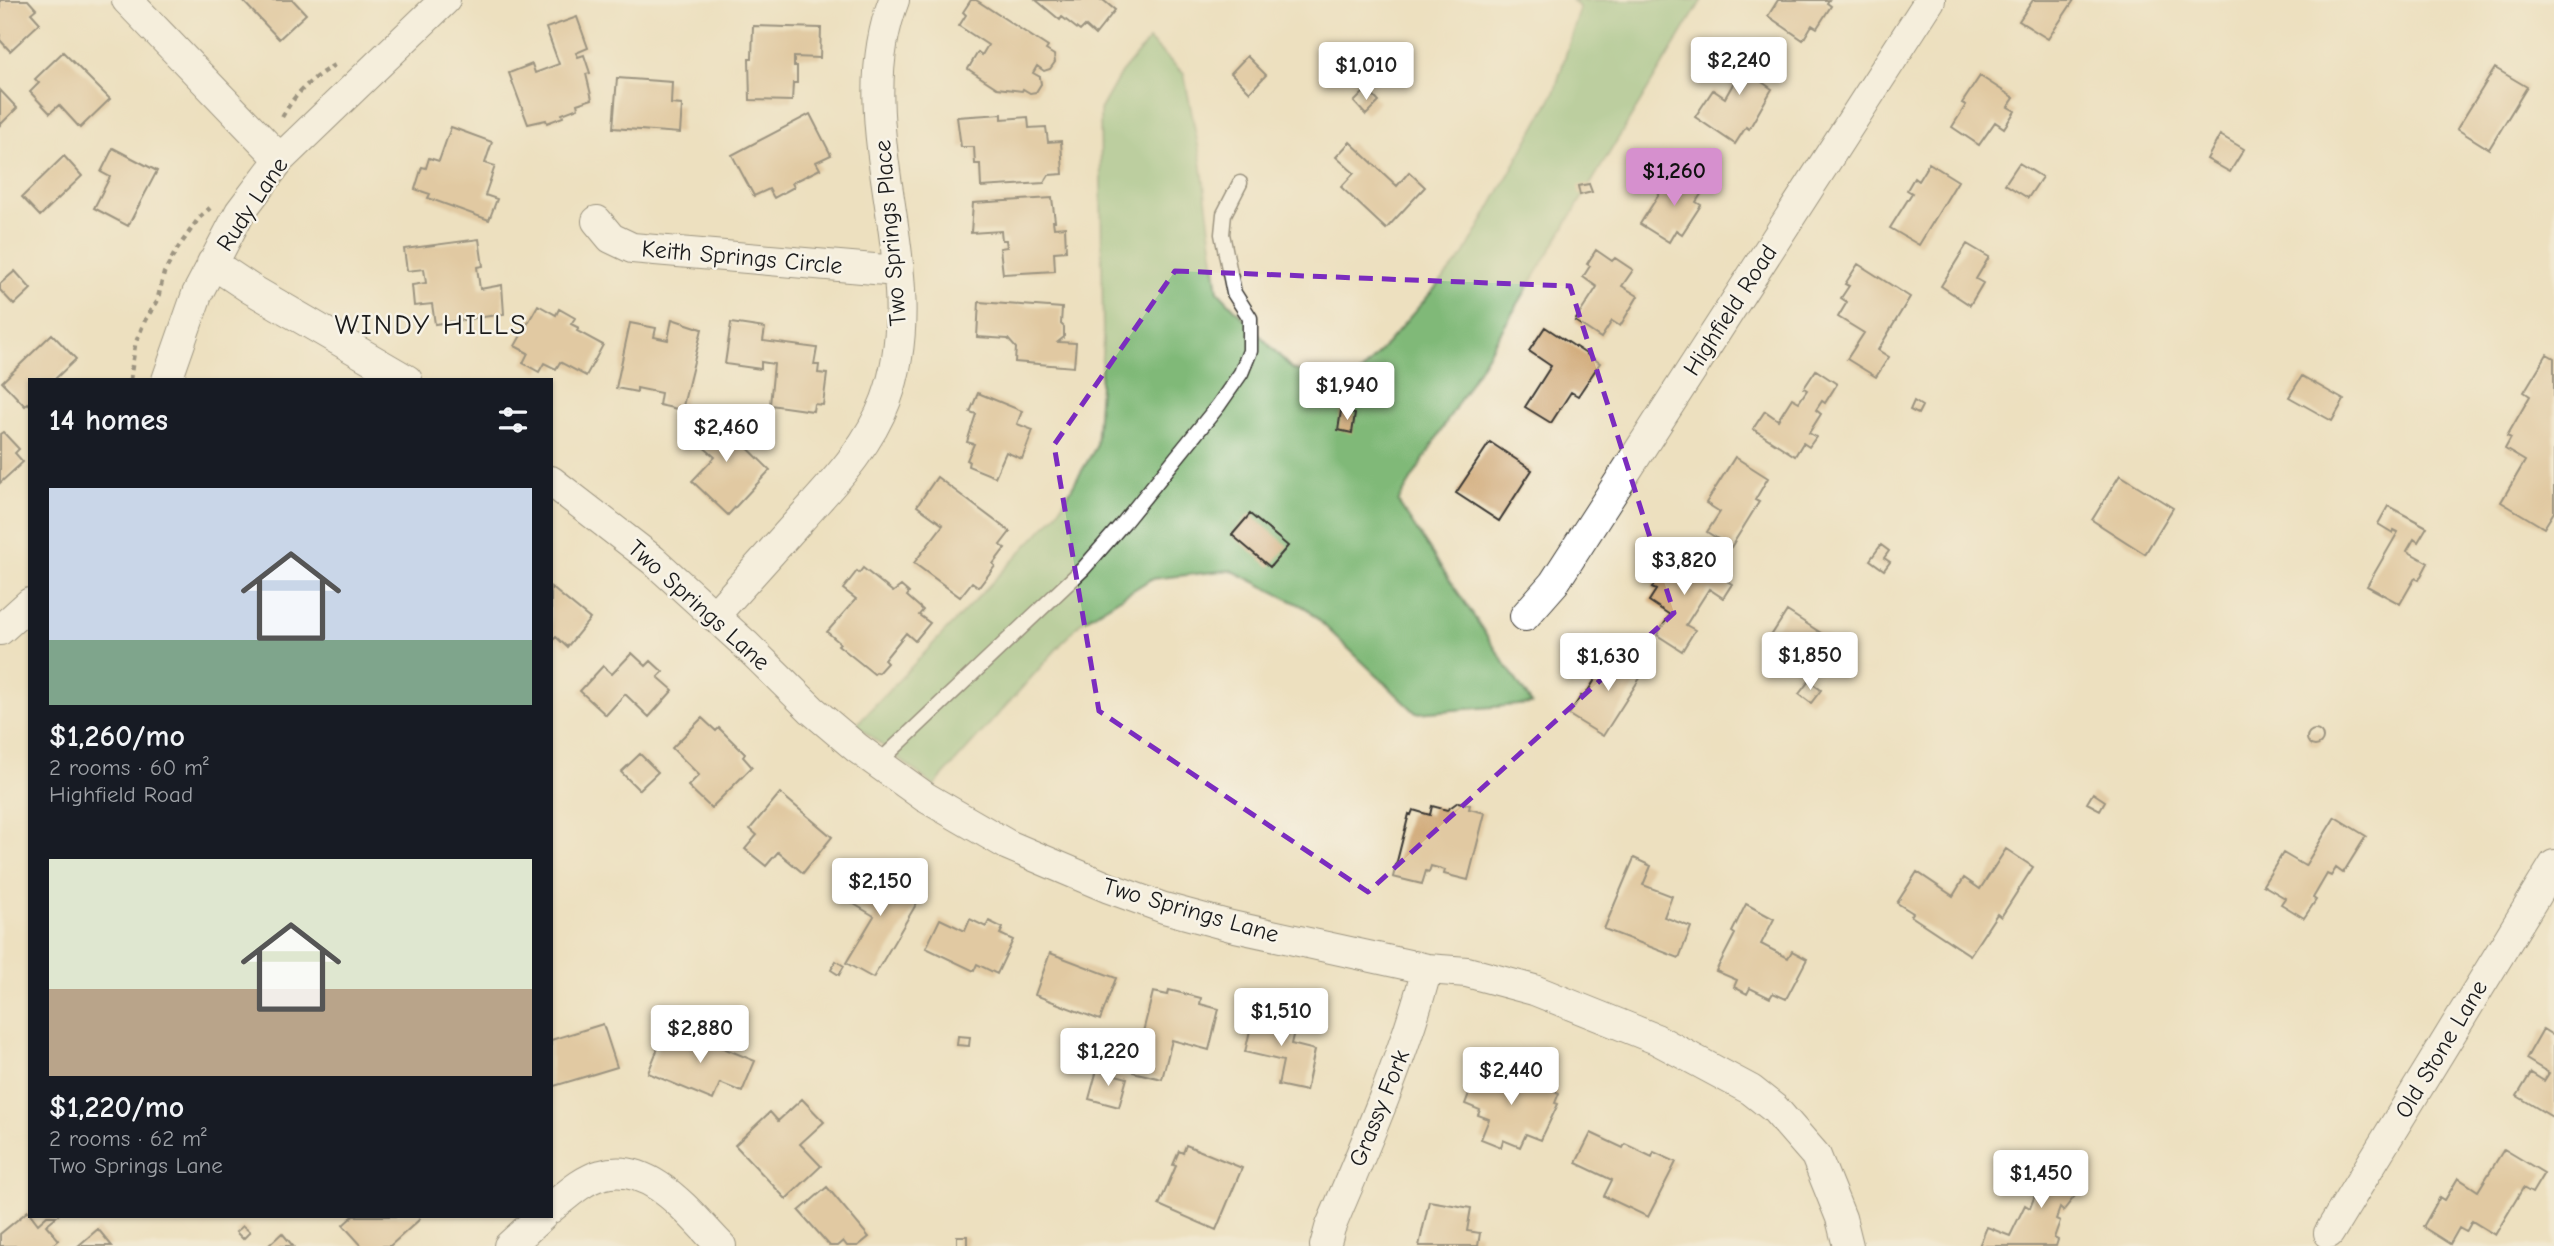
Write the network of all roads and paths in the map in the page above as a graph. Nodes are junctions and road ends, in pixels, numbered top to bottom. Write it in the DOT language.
graph roads {
  1 [pos="127,0"];
  2 [pos="445,0"];
  3 [pos="894,0"];
  4 [pos="1930,0"];
  5 [pos="280,159"];
  6 [pos="1240,183"];
  7 [pos="597,221"];
  8 [pos="212,263"];
  9 [pos="897,271"];
  10 [pos="168,378"];
  11 [pos="404,378"];
  12 [pos="553,483"];
  13 [pos="28,605"];
  14 [pos="714,616"];
  15 [pos="1525,616"];
  16 [pos="0,630"];
  17 [pos="878,763"];
  18 [pos="2554,865"];
  19 [pos="1427,969"];
  20 [pos="553,1206"];
  21 [pos="540,1218"];
  22 [pos="2329,1233"];
  23 [pos="509,1246"];
  24 [pos="721,1246"];
  25 [pos="1325,1246"];
  26 [pos="1848,1246"];
  1 -- 5 [label="street"];
  2 -- 5 [label="street, Rudy Lane"];
  3 -- 9 [label="street, Two Springs Place"];
  4 -- 15 [label="street, Highfield Road"];
  5 -- 8 [label="street, Rudy Lane"];
  6 -- 17 [label="lane"];
  7 -- 9 [label="street, Keith Springs Circle"];
  8 -- 10 [label="street, Rudy Lane"];
  8 -- 11 [label="street"];
  9 -- 14 [label="street, Two Springs Place"];
  12 -- 14 [label="street, Two Springs Lane"];
  13 -- 16 [label="street"];
  14 -- 17 [label="street, Two Springs Lane"];
  17 -- 19 [label="street, Two Springs Lane"];
  18 -- 22 [label="street, Old Stone Lane"];
  19 -- 25 [label="street, Grassy Fork"];
  19 -- 26 [label="street, Two Springs Lane"];
  20 -- 24 [label="street"];
  21 -- 23 [label="street"];
}
